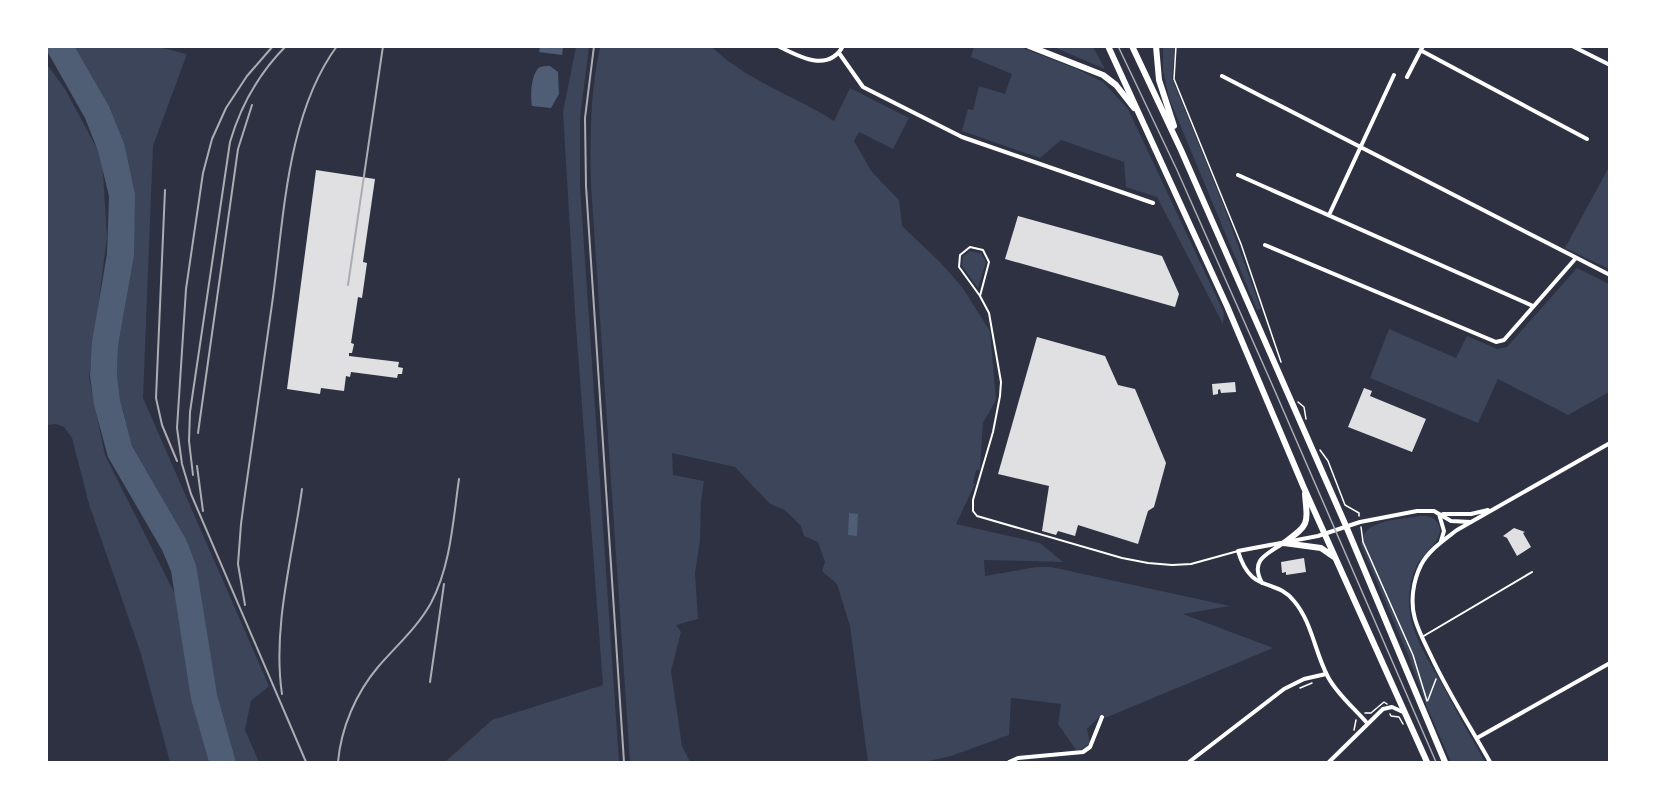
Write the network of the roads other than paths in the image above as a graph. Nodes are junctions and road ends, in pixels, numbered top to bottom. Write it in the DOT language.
graph roads {
  1 [pos="778,46"];
  2 [pos="843,46"];
  3 [pos="1029,46"];
  4 [pos="1108,46"];
  5 [pos="1132,46"];
  6 [pos="1156,46"];
  7 [pos="1573,47"];
  8 [pos="1423,49"];
  9 [pos="839,53"];
  10 [pos="1610,66"];
  11 [pos="1394,75"];
  12 [pos="1222,76"];
  13 [pos="1407,77"];
  14 [pos="1142,117"];
  15 [pos="1587,139"];
  16 [pos="1360,147"];
  17 [pos="1181,150"];
  18 [pos="1238,175"];
  19 [pos="1153,202"];
  20 [pos="1329,215"];
  21 [pos="1265,246"];
  22 [pos="1576,258"];
  23 [pos="1610,275"];
  24 [pos="980,296"];
  25 [pos="1533,306"];
  26 [pos="1610,443"];
  27 [pos="1304,488"];
  28 [pos="1498,507"];
  29 [pos="1439,514"];
  30 [pos="1471,522"];
  31 [pos="1346,526"];
  32 [pos="1324,533"];
  33 [pos="1441,542"];
  34 [pos="1284,543"];
  35 [pos="1238,552"];
  36 [pos="1339,563"];
  37 [pos="1532,572"];
  38 [pos="1263,584"];
  39 [pos="1422,637"];
  40 [pos="1610,663"];
  41 [pos="1326,674"];
  42 [pos="1407,715"];
  43 [pos="1102,717"];
  44 [pos="1367,723"];
  45 [pos="1477,738"];
  46 [pos="1009,762"];
  47 [pos="1189,762"];
  48 [pos="1329,762"];
  49 [pos="1427,762"];
  50 [pos="1445,762"];
  51 [pos="1490,762"];
  1 -- 9 [label="street"];
  2 -- 9 [label="street"];
  3 -- 14 [label="main road"];
  4 -- 14 [label="main road"];
  5 -- 17 [label="main road"];
  6 -- 17 [label="main road"];
  7 -- 10 [label="street"];
  8 -- 13 [label="street"];
  8 -- 15 [label="street"];
  9 -- 19 [label="street"];
  11 -- 16 [label="street"];
  12 -- 16 [label="street"];
  14 -- 27 [label="main road"];
  16 -- 20 [label="street"];
  16 -- 22 [label="street"];
  17 -- 31 [label="main road"];
  18 -- 20 [label="street"];
  20 -- 25 [label="street"];
  21 -- 25 [label="street"];
  22 -- 23 [label="street"];
  22 -- 25 [label="street"];
  24 -- 24 [label="lane"];
  24 -- 35 [label="lane"];
  26 -- 28 [label="street"];
  27 -- 32 [label="main road"];
  27 -- 34 [label="main road"];
  28 -- 29 [label="street"];
  28 -- 30 [label="street"];
  29 -- 30 [label="street"];
  29 -- 31 [label="street"];
  29 -- 33 [label="street"];
  30 -- 33 [label="street"];
  31 -- 32 [label="street"];
  31 -- 50 [label="main road"];
  32 -- 34 [label="street"];
  32 -- 36 [label="main road"];
  33 -- 39 [label="street"];
  34 -- 35 [label="street"];
  34 -- 36 [label="main road"];
  34 -- 38 [label="street"];
  35 -- 38 [label="street"];
  36 -- 42 [label="main road"];
  37 -- 39 [label="lane"];
  38 -- 41 [label="street"];
  39 -- 45 [label="street"];
  40 -- 45 [label="street"];
  41 -- 44 [label="street"];
  41 -- 47 [label="street"];
  42 -- 44 [label="street"];
  42 -- 49 [label="main road"];
  43 -- 46 [label="street"];
  44 -- 48 [label="street"];
  45 -- 51 [label="street"];
}
